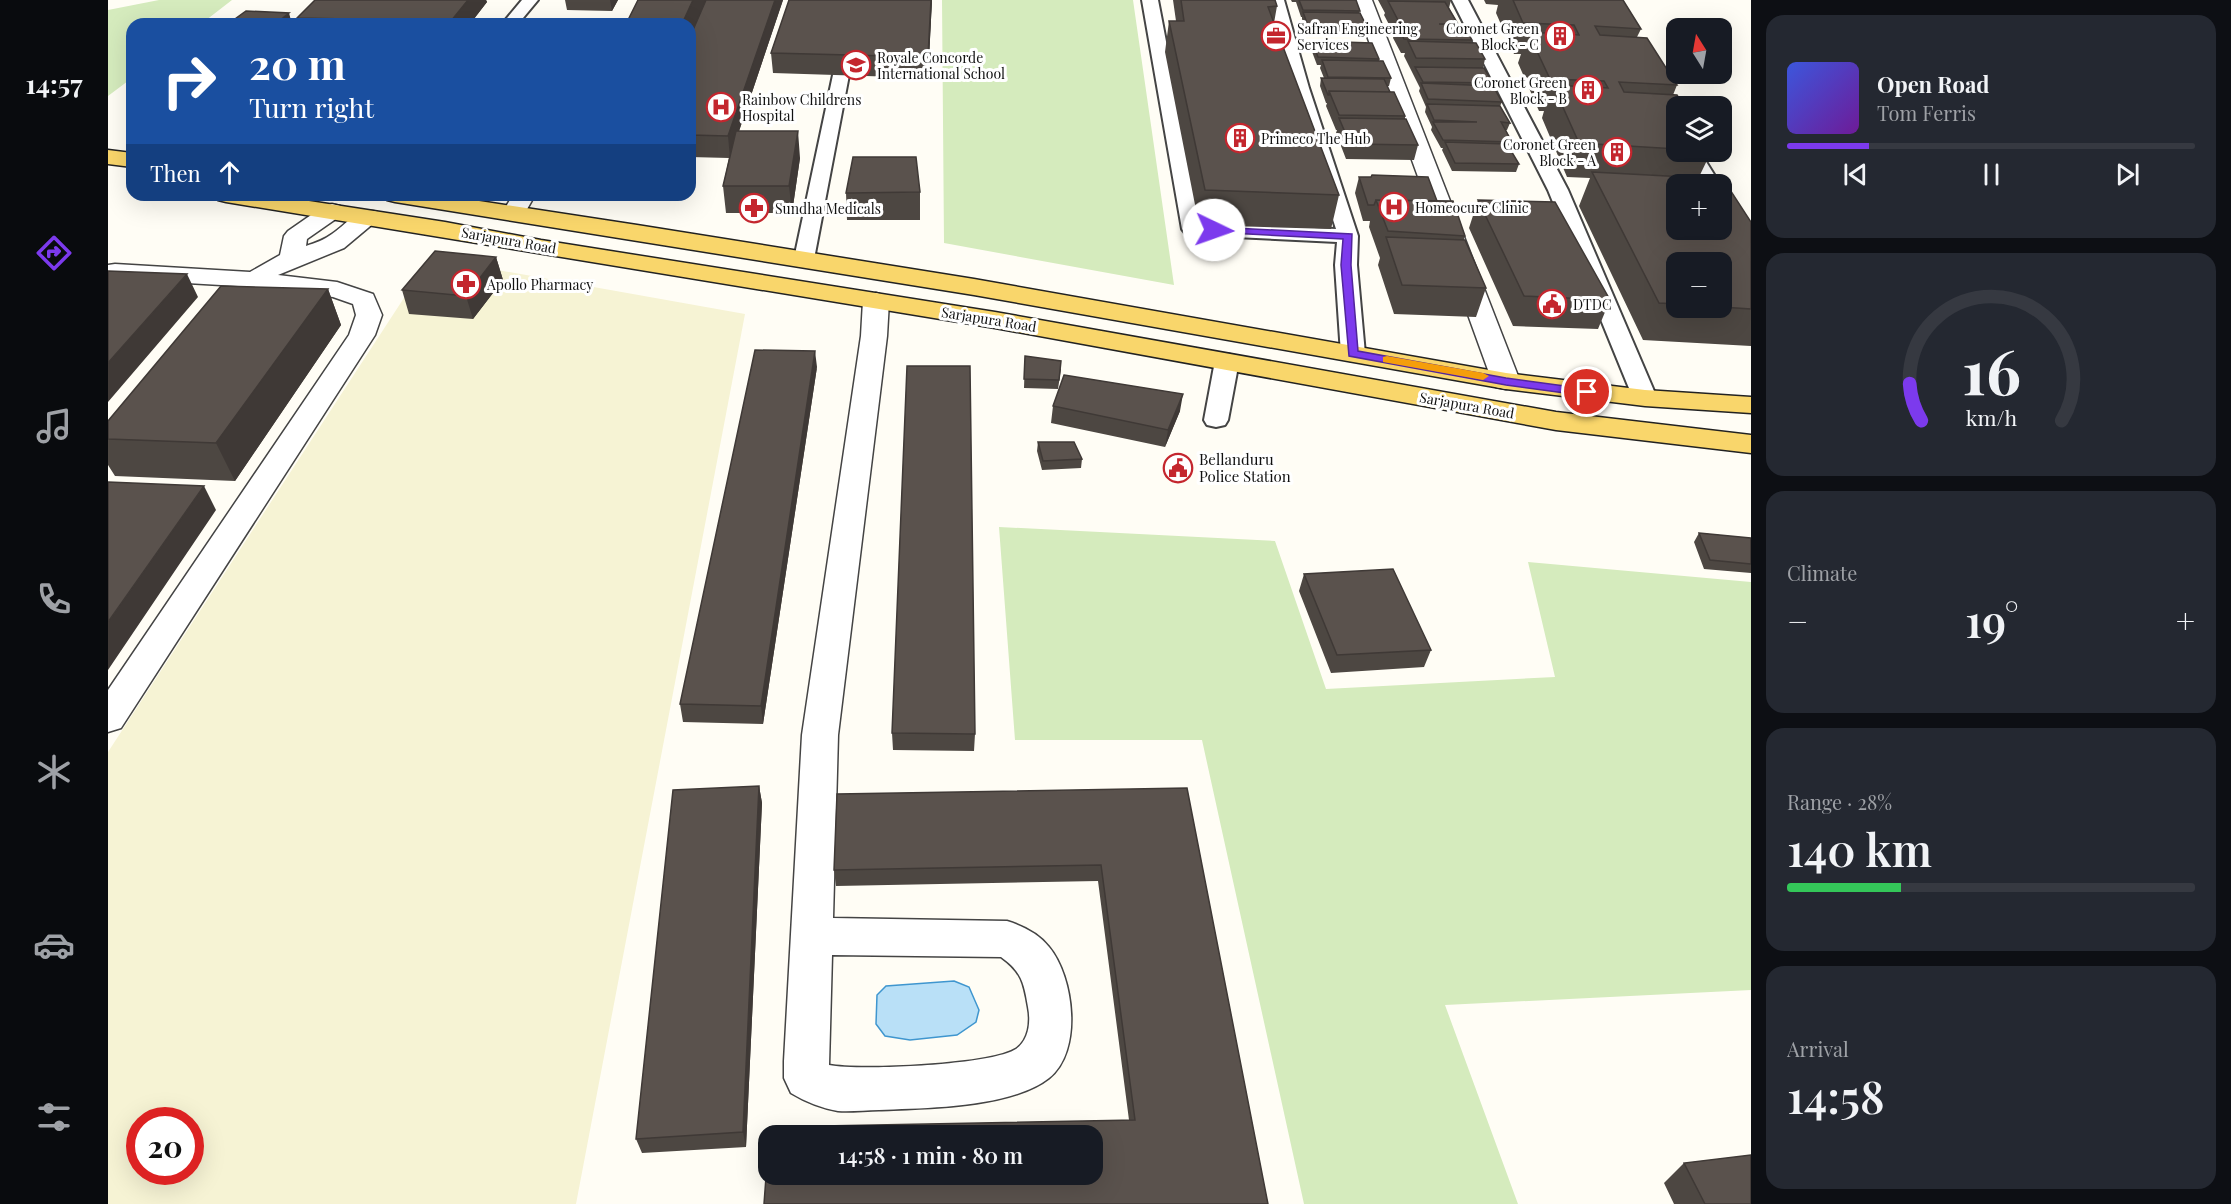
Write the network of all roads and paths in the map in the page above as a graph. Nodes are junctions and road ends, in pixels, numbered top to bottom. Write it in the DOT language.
graph roads {
  1 [pos="530,0"];
  2 [pos="1150,0"];
  3 [pos="1276,0"];
  4 [pos="1363,0"];
  5 [pos="1460,0"];
  6 [pos="515,18"];
  7 [pos="841,75"];
  8 [pos="108,157"];
  9 [pos="126,159"];
  10 [pos="1558,190"];
  11 [pos="1582,191"];
  12 [pos="266,201"];
  13 [pos="478,201"];
  14 [pos="519,204"];
  15 [pos="332,211"];
  16 [pos="369,217"];
  17 [pos="1348,236"];
  18 [pos="291,258"];
  19 [pos="804,259"];
  20 [pos="108,274"];
  21 [pos="255,280"];
  22 [pos="876,302"];
  23 [pos="233,307"];
  24 [pos="1353,354"];
  25 [pos="1227,361"];
  26 [pos="1506,381"];
  27 [pos="1645,398"];
  28 [pos="1751,405"];
  29 [pos="1216,420"];
  30 [pos="1751,444"];
  31 [pos="108,718"];
  32 [pos="813,936"];
  1 -- 6 [label="lane"];
  2 -- 17 [label="lane"];
  3 -- 17 [label="lane"];
  4 -- 26 [label="street"];
  5 -- 10 [label="lane"];
  7 -- 19 [label="lane"];
  8 -- 9 [label="main road"];
  10 -- 11 [label="lane"];
  10 -- 27 [label="lane"];
  12 -- 15 [label="main road, Sarjapura Road"];
  13 -- 14 [label="main road, Sarjapura Road"];
  14 -- 19 [label="main road, Sarjapura Road"];
  15 -- 16 [label="main road, Sarjapura Road"];
  15 -- 18 [label="street"];
  16 -- 18 [label="street"];
  16 -- 22 [label="main road, Sarjapura Road"];
  17 -- 24 [label="lane"];
  18 -- 21 [label="street"];
  19 -- 24 [label="main road, Sarjapura Road"];
  20 -- 21 [label="street"];
  21 -- 23 [label="street"];
  21 -- 31 [label="street"];
  22 -- 25 [label="main road, Sarjapura Road"];
  22 -- 32 [label="street"];
  24 -- 26 [label="main road, Sarjapura Road"];
  25 -- 29 [label="lane"];
  25 -- 30 [label="main road, Sarjapura Road"];
  26 -- 27 [label="main road, Sarjapura Road"];
  27 -- 28 [label="main road, Sarjapura Road"];
  32 -- 32 [label="street"];
}
